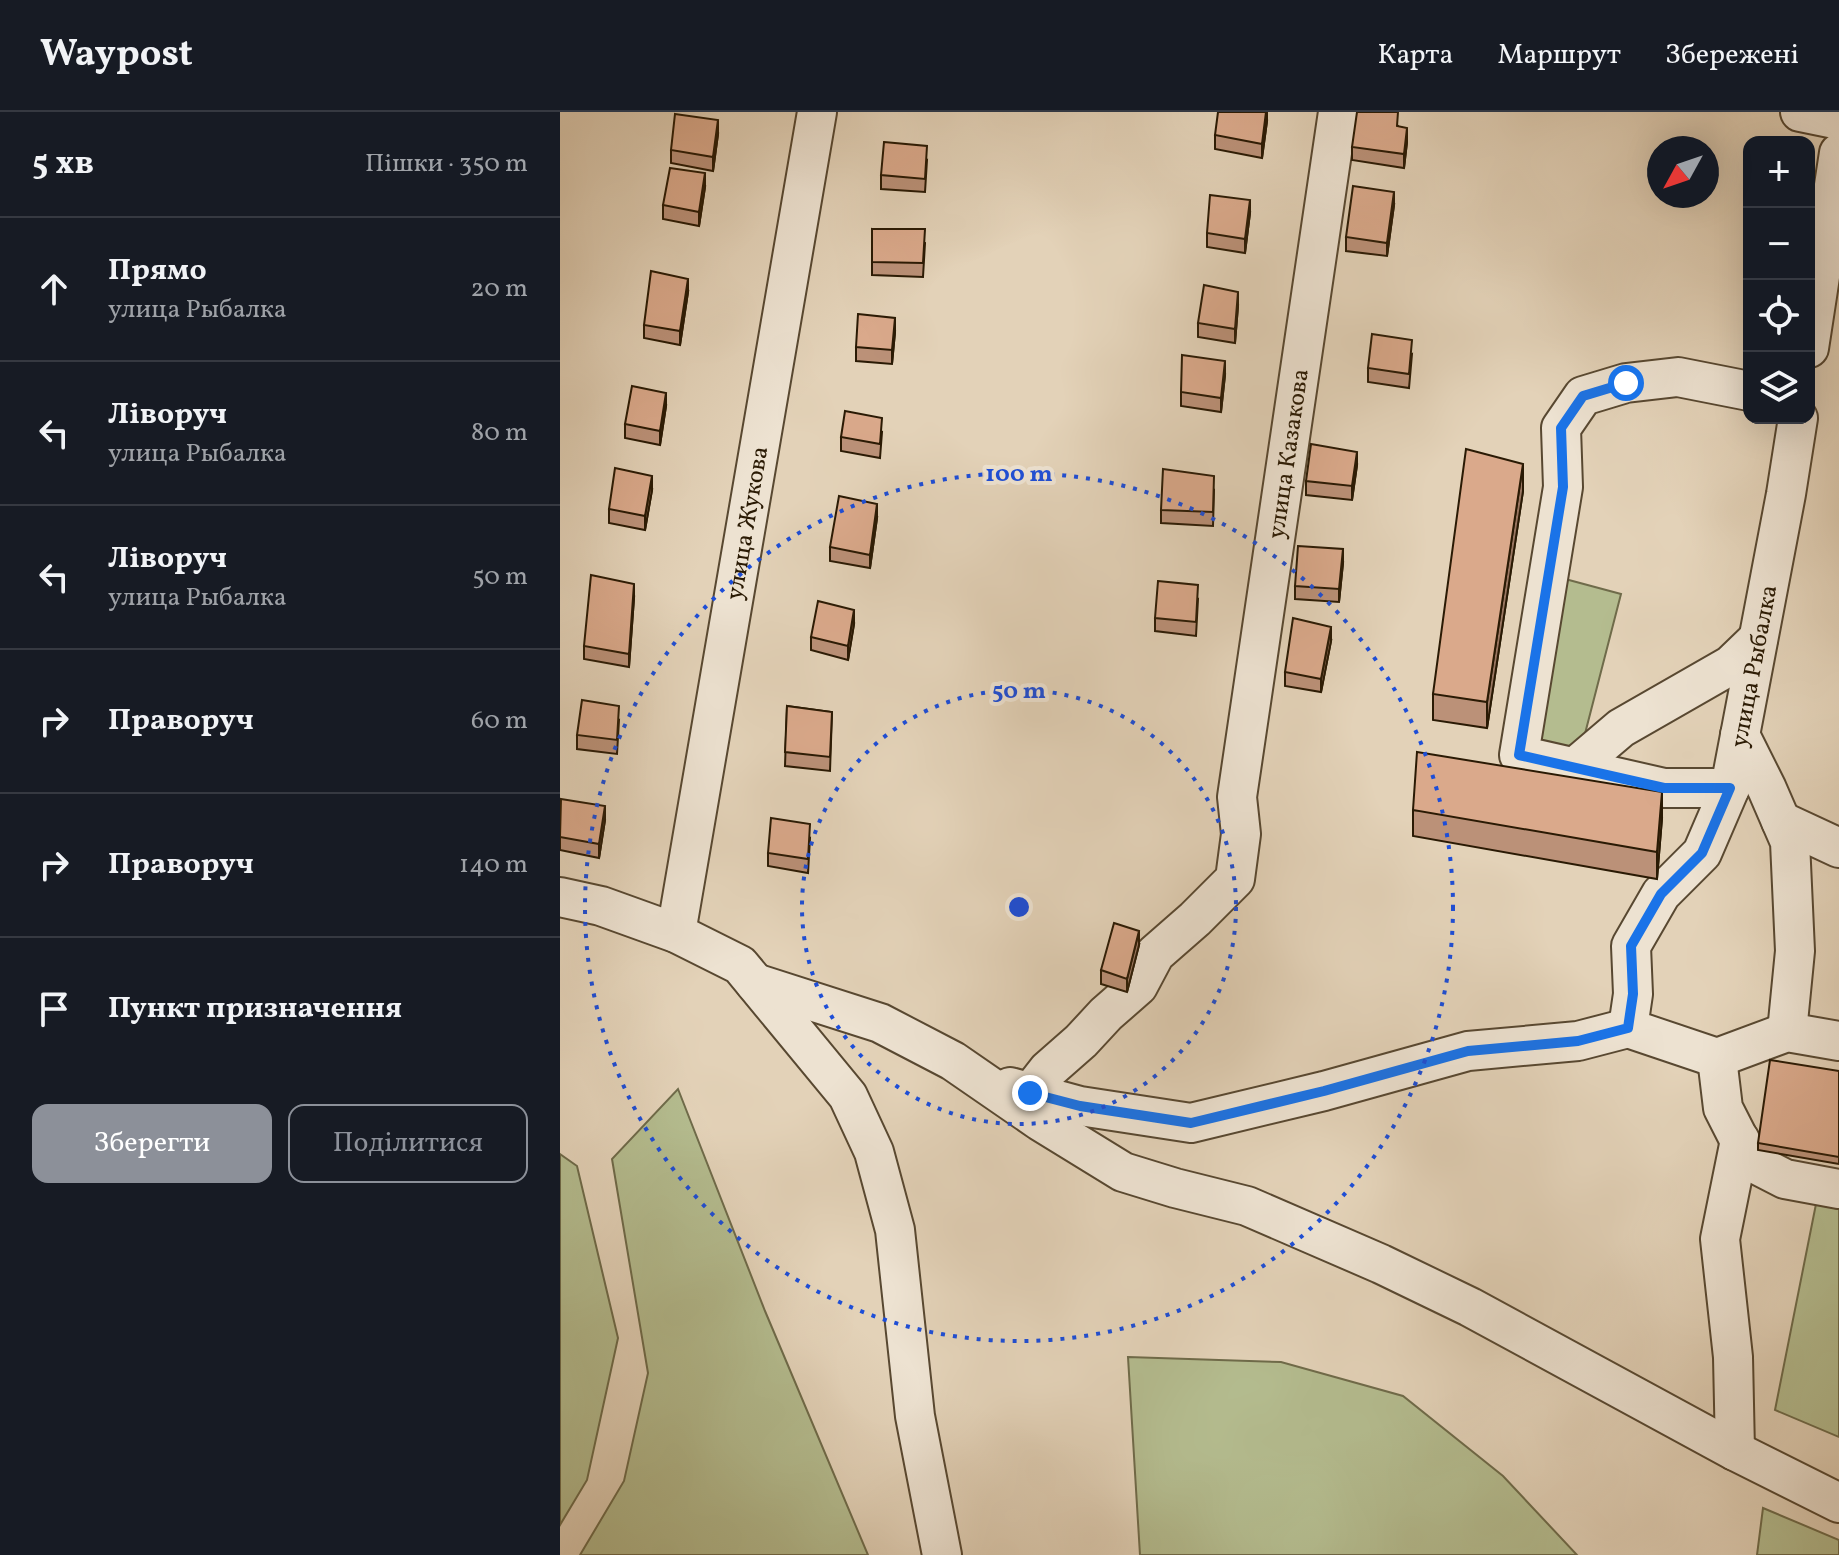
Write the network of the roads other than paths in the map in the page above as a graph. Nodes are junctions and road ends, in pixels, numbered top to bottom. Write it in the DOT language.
graph roads {
  1 [pos="817,112"];
  2 [pos="1338,112"];
  3 [pos="1800,112"];
  4 [pos="1839,120"];
  5 [pos="1839,153"];
  6 [pos="1815,309"];
  7 [pos="1743,390"];
  8 [pos="1797,424"];
  9 [pos="1758,639"];
  10 [pos="1740,735"];
  11 [pos="1574,768"];
  12 [pos="1730,788"];
  13 [pos="1781,821"];
  14 [pos="1839,848"];
  15 [pos="560,897"];
  16 [pos="676,933"];
  17 [pos="755,983"];
  18 [pos="1628,1028"];
  19 [pos="1787,1032"];
  20 [pos="1839,1041"];
  21 [pos="1717,1058"];
  22 [pos="979,1080"];
  23 [pos="1030,1093"];
  24 [pos="1740,1140"];
  25 [pos="1839,1189"];
  26 [pos="1735,1451"];
  27 [pos="1839,1503"];
  28 [pos="942,1555"];
  1 -- 16 [label="street, улица Жукова"];
  2 -- 23 [label="street, улица Казакова"];
  3 -- 4 [label="street"];
  5 -- 6 [label="street"];
  7 -- 11 [label="street"];
  8 -- 9 [label="street, улица Рыбалка"];
  9 -- 10 [label="street, улица Рыбалка"];
  9 -- 11 [label="street"];
  10 -- 12 [label="street, улица Рыбалка"];
  10 -- 13 [label="street"];
  11 -- 12 [label="street"];
  12 -- 18 [label="street, улица Рыбалка"];
  13 -- 14 [label="street"];
  13 -- 19 [label="street"];
  15 -- 16 [label="street"];
  16 -- 17 [label="street"];
  17 -- 22 [label="street"];
  17 -- 28 [label="street"];
  18 -- 21 [label="street"];
  18 -- 23 [label="street"];
  19 -- 20 [label="street"];
  19 -- 21 [label="street"];
  21 -- 24 [label="street"];
  22 -- 23 [label="street"];
  22 -- 26 [label="street"];
  24 -- 25 [label="street"];
  24 -- 26 [label="street"];
  26 -- 27 [label="street"];
}
